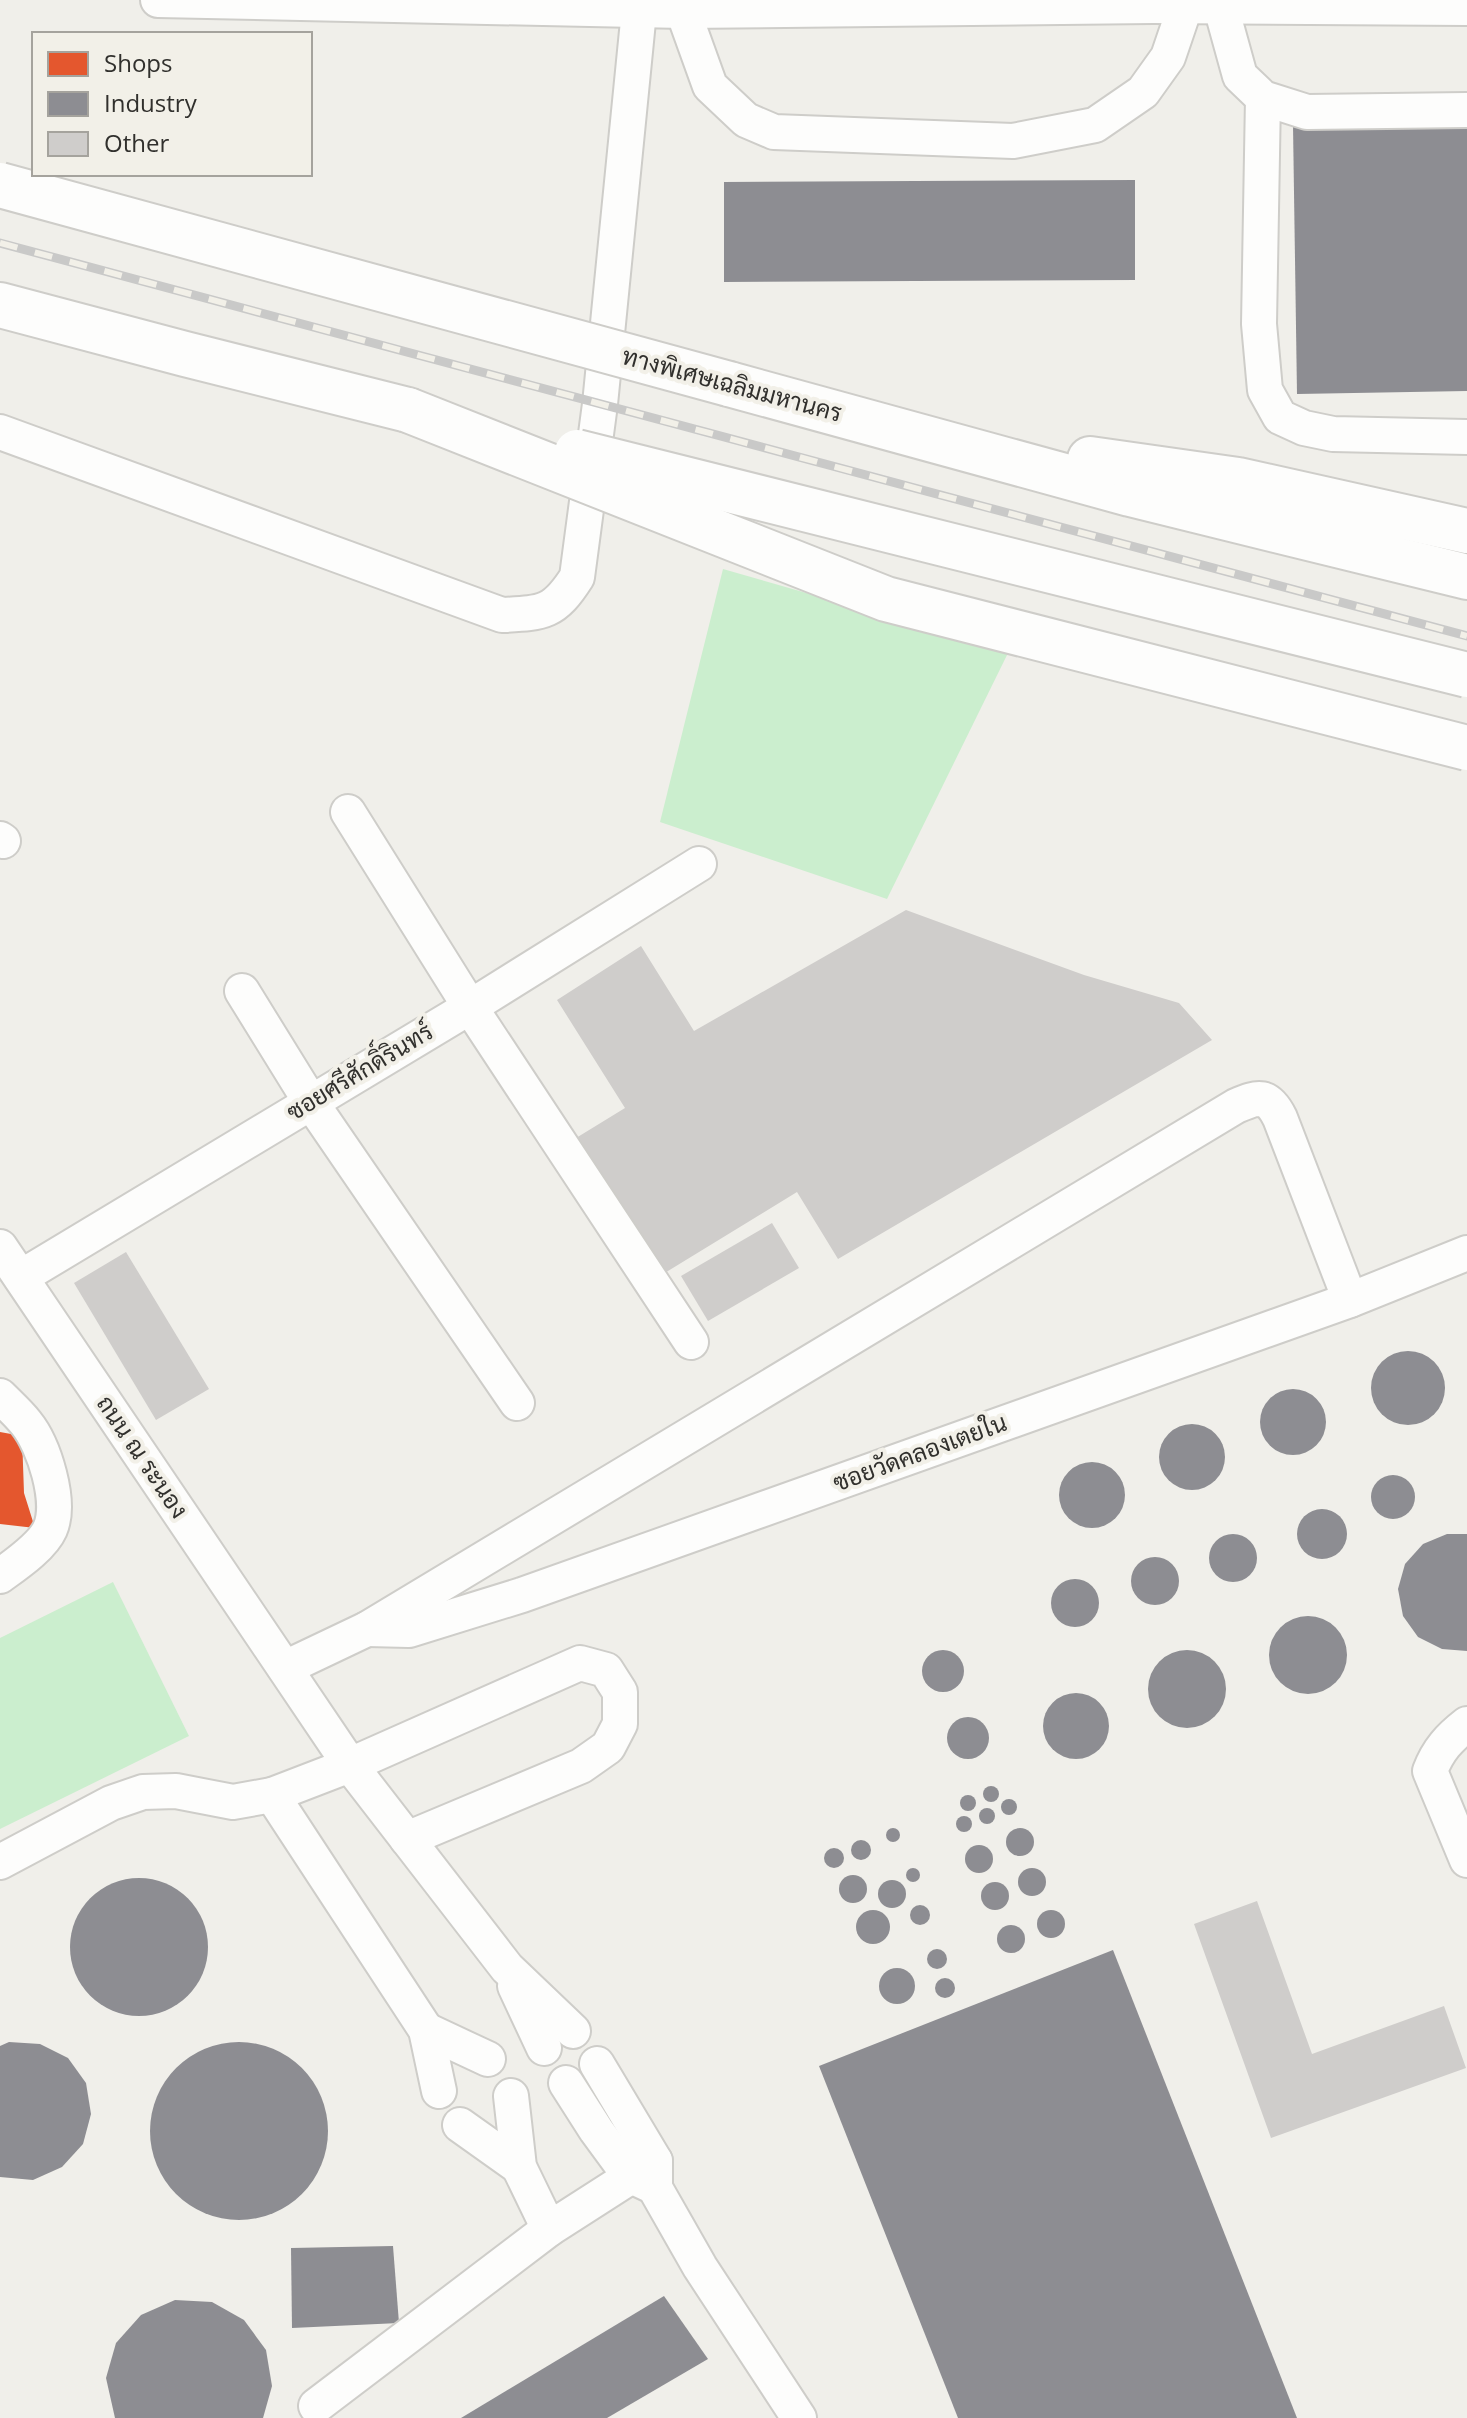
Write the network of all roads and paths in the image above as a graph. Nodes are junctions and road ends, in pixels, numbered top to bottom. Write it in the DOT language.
graph roads {
  1 [pos="158,0"];
  2 [pos="1220,3"];
  3 [pos="1164,4"];
  4 [pos="1417,4"];
  5 [pos="1467,8"];
  6 [pos="639,11"];
  7 [pos="683,11"];
  8 [pos="1263,98"];
  9 [pos="1467,110"];
  10 [pos="0,185"];
  11 [pos="0,305"];
  12 [pos="408,410"];
  13 [pos="0,432"];
  14 [pos="909,433"];
  15 [pos="1467,437"];
  16 [pos="1467,531"];
  17 [pos="1467,577"];
  18 [pos="1467,675"];
  19 [pos="1467,748"];
  20 [pos="348,812"];
  21 [pos="699,864"];
  22 [pos="242,991"];
  23 [pos="470,1007"];
  24 [pos="310,1101"];
  25 [pos="0,1247"];
  26 [pos="1467,1253"];
  27 [pos="21,1277"];
  28 [pos="1350,1300"];
  29 [pos="691,1342"];
  30 [pos="0,1396"];
  31 [pos="517,1403"];
  32 [pos="0,1576"];
  33 [pos="367,1629"];
  34 [pos="285,1668"];
  35 [pos="1467,1724"];
  36 [pos="350,1765"];
  37 [pos="272,1795"];
  38 [pos="1455,1799"];
  39 [pos="407,1839"];
  40 [pos="1467,1860"];
  41 [pos="0,1862"];
  42 [pos="426,2030"];
  43 [pos="558,2039"];
  44 [pos="488,2059"];
  45 [pos="597,2064"];
  46 [pos="566,2083"];
  47 [pos="439,2091"];
  48 [pos="511,2096"];
  49 [pos="460,2125"];
  50 [pos="519,2167"];
  51 [pos="647,2175"];
  52 [pos="549,2229"];
  53 [pos="316,2406"];
  54 [pos="799,2418"];
  1 -- 6 [label="street"];
  2 -- 3 [label="street"];
  2 -- 4 [label="street"];
  2 -- 8 [label="street"];
  3 -- 7 [label="street"];
  3 -- 7 [label="street"];
  4 -- 5 [label="street"];
  6 -- 7 [label="street"];
  6 -- 13 [label="street"];
  8 -- 9 [label="street"];
  8 -- 15 [label="street"];
  10 -- 14 [label="highway, ทางพิเศษเฉลิมมหานคร, bridge"];
  11 -- 12 [label="highway"];
  12 -- 18 [label="highway, bridge"];
  12 -- 19 [label="highway, bridge"];
  14 -- 16 [label="highway"];
  14 -- 17 [label="highway, ทางพิเศษเฉลิมมหานคร"];
  20 -- 23 [label="street"];
  21 -- 23 [label="street, ซอยศรีศักดิ์รินทร์"];
  22 -- 24 [label="street"];
  23 -- 24 [label="street, ซอยศรีศักดิ์รินทร์"];
  23 -- 29 [label="street"];
  24 -- 27 [label="street, ซอยศรีศักดิ์รินทร์"];
  24 -- 31 [label="street"];
  25 -- 27 [label="street, ถนน ณ ระนอง"];
  26 -- 28 [label="street, ซอยวัดคลองเตยใน"];
  27 -- 34 [label="street, ถนน ณ ระนอง"];
  28 -- 33 [label="street, ซอยวัดคลองเตยใน"];
  28 -- 33 [label="street"];
  30 -- 32 [label="street"];
  33 -- 34 [label="street"];
  34 -- 36 [label="street, ถนน ณ ระนอง"];
  35 -- 38 [label="street"];
  36 -- 37 [label="street"];
  36 -- 39 [label="street, ถนน ณ ระนอง"];
  36 -- 39 [label="street"];
  37 -- 41 [label="street"];
  37 -- 42 [label="street"];
  38 -- 40 [label="street"];
  39 -- 43 [label="street, ถนน ณ ระนอง"];
  42 -- 44 [label="street"];
  42 -- 47 [label="street"];
  45 -- 51 [label="street"];
  46 -- 51 [label="street"];
  48 -- 50 [label="street"];
  49 -- 50 [label="street"];
  50 -- 52 [label="street"];
  51 -- 52 [label="street"];
  51 -- 54 [label="street"];
  52 -- 53 [label="street"];
}
